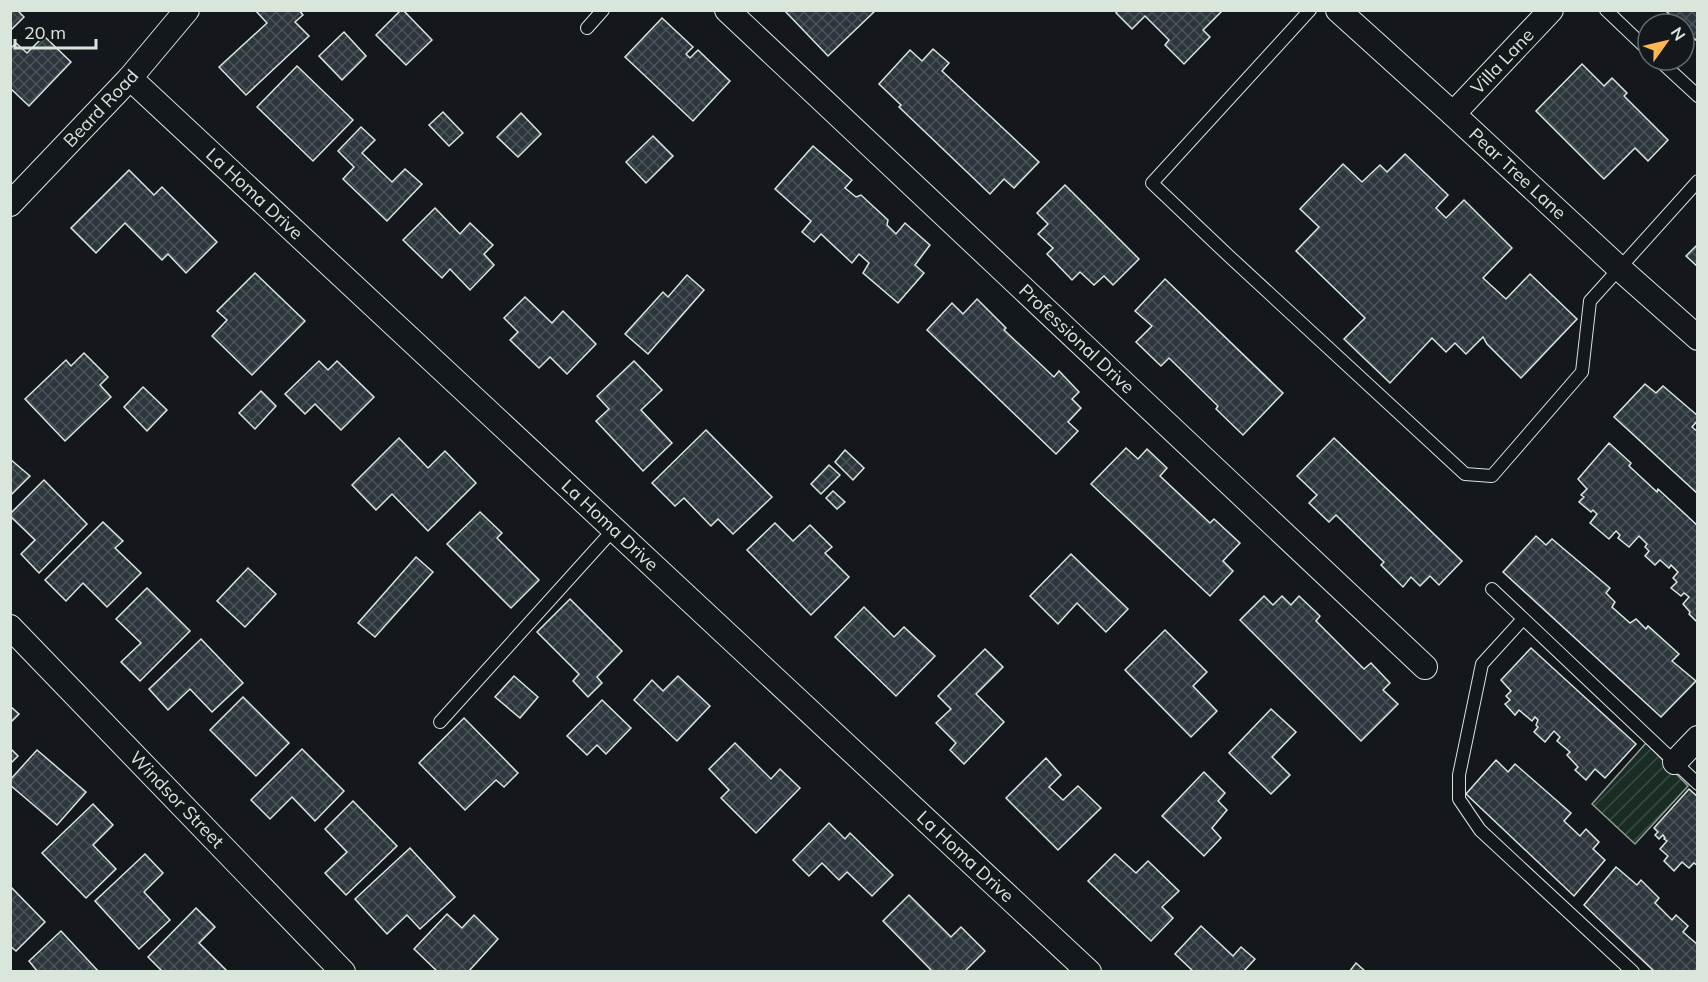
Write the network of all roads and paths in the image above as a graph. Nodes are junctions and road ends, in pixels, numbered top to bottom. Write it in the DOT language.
graph roads {
  1 [pos="187,10"];
  2 [pos="603,10"];
  3 [pos="727,10"];
  4 [pos="1310,10"];
  5 [pos="1338,10"];
  6 [pos="1551,10"];
  7 [pos="1606,10"];
  8 [pos="588,28"];
  9 [pos="1636,39"];
  10 [pos="1672,72"];
  11 [pos="130,78"];
  12 [pos="1698,96"];
  13 [pos="1454,114"];
  14 [pos="1698,181"];
  15 [pos="14,192"];
  16 [pos="1619,268"];
  17 [pos="1698,338"];
  18 [pos="614,529"];
  19 [pos="1492,590"];
  20 [pos="1523,619"];
  21 [pos="10,627"];
  22 [pos="1425,666"];
  23 [pos="440,722"];
  24 [pos="1698,738"];
  25 [pos="1675,762"];
  26 [pos="1698,784"];
  27 [pos="343,972"];
  28 [pos="1089,972"];
  29 [pos="1633,972"];
  1 -- 11 [label="street, Beard Road"];
  2 -- 8 [label="lane"];
  3 -- 22 [label="street, Professional Drive"];
  4 -- 16 [label="lane"];
  5 -- 13 [label="street, Pear Tree Lane"];
  6 -- 13 [label="street, Villa Lane"];
  7 -- 9 [label="lane"];
  10 -- 12 [label="lane"];
  11 -- 15 [label="street, Beard Road"];
  11 -- 18 [label="street, La Homa Drive"];
  13 -- 16 [label="street, Pear Tree Lane"];
  14 -- 16 [label="lane"];
  16 -- 17 [label="street, Pear Tree Lane"];
  18 -- 23 [label="lane"];
  18 -- 28 [label="street, La Homa Drive"];
  19 -- 20 [label="lane"];
  20 -- 25 [label="lane"];
  20 -- 29 [label="lane"];
  21 -- 27 [label="street, Windsor Street"];
  24 -- 25 [label="street"];
  25 -- 26 [label="lane"];
}
